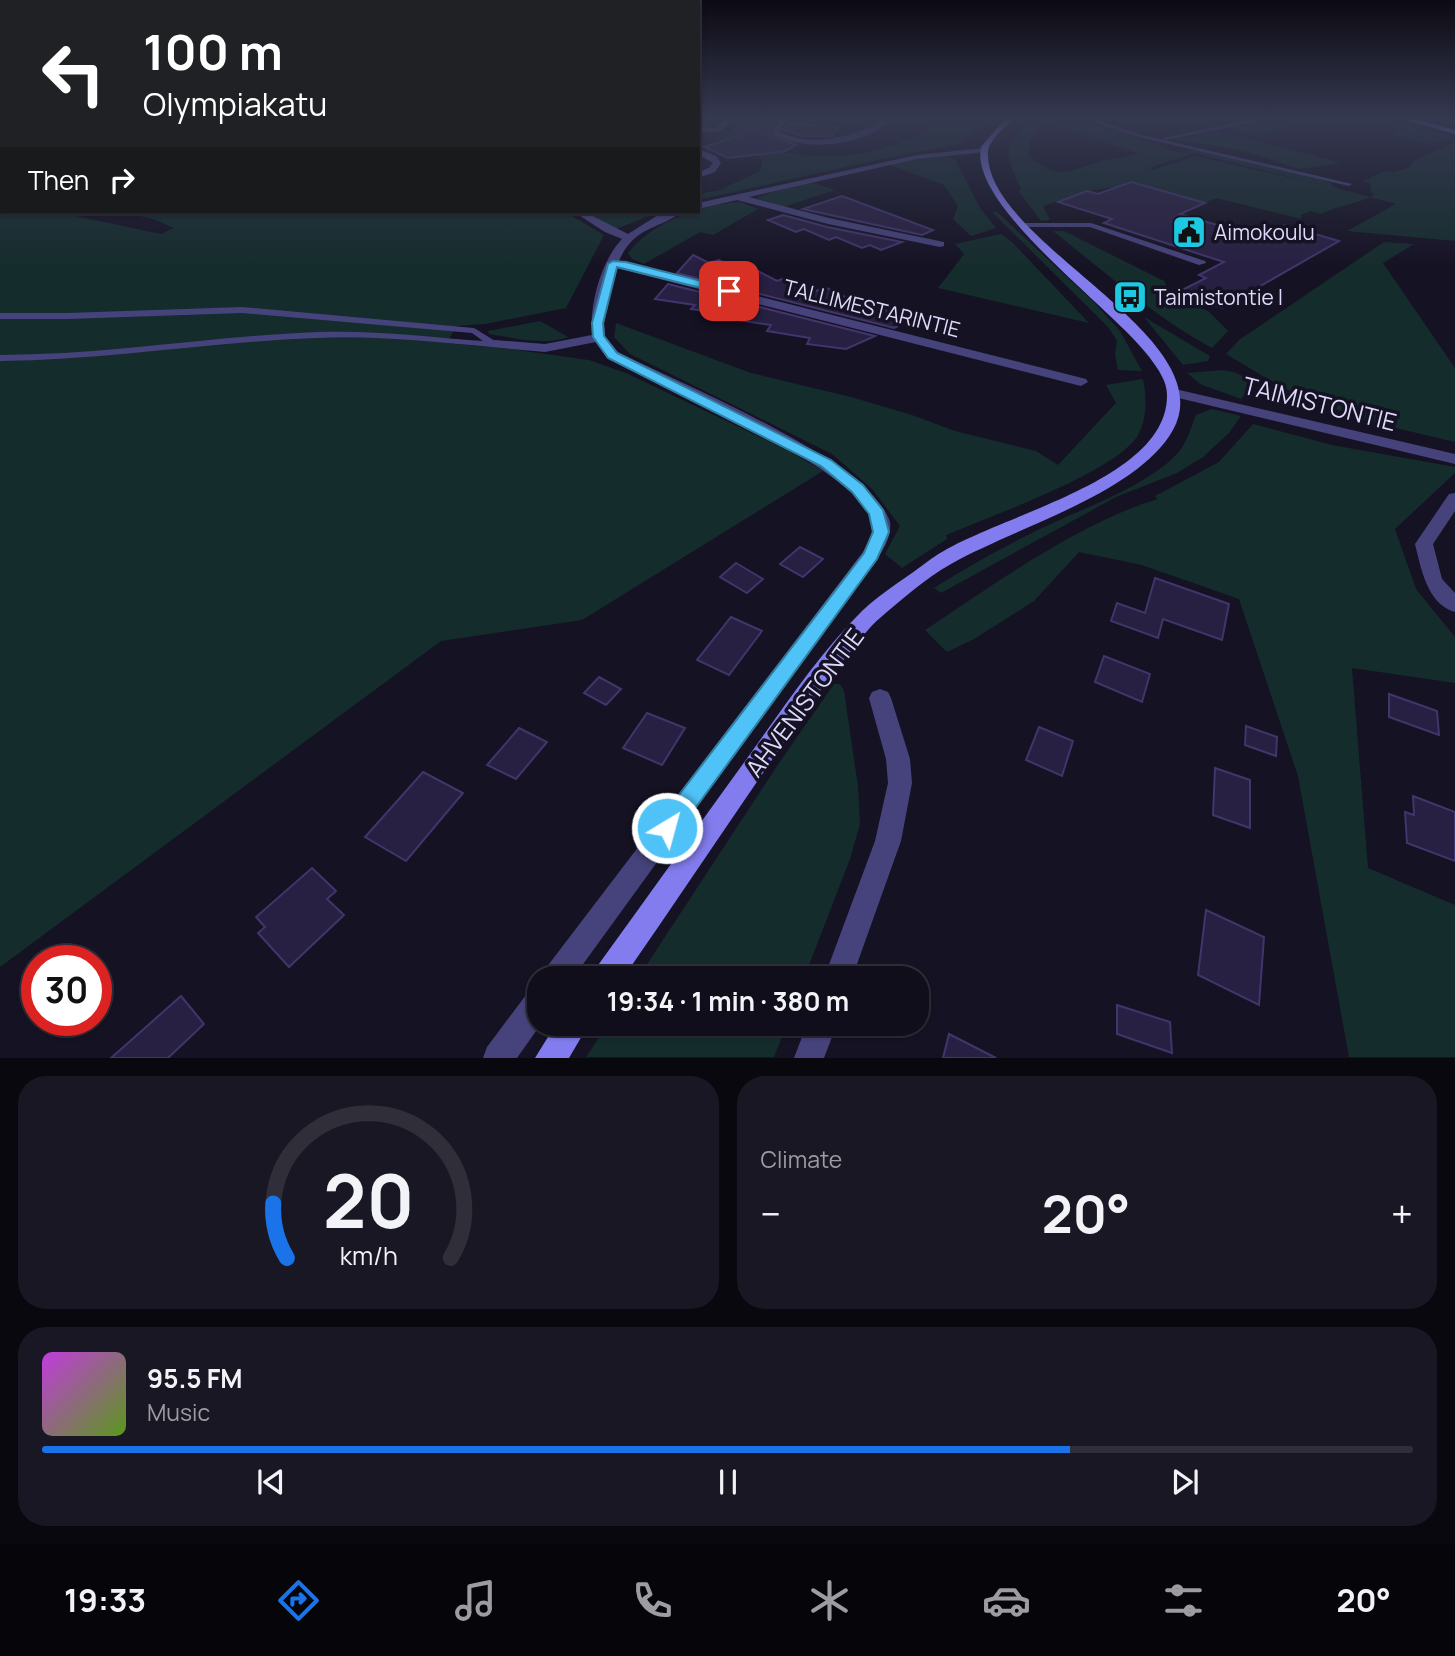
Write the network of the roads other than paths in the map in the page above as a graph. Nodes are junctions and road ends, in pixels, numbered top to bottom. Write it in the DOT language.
graph roads {
  1 [pos="863,168"];
  2 [pos="985,168"];
  3 [pos="1283,168"];
  4 [pos="1349,184"];
  5 [pos="737,197"];
  6 [pos="700,206"];
  7 [pos="582,214"];
  8 [pos="673,214"];
  9 [pos="1025,225"];
  10 [pos="629,238"];
  11 [pos="940,244"];
  12 [pos="1202,263"];
  13 [pos="613,264"];
  14 [pos="0,316"];
  15 [pos="599,337"];
  16 [pos="495,344"];
  17 [pos="0,358"];
  18 [pos="1081,382"];
  19 [pos="1175,393"];
  20 [pos="1455,458"];
  21 [pos="1455,498"];
  22 [pos="1455,605"];
  23 [pos="880,698"];
  24 [pos="565,966"];
  25 [pos="614,966"];
  26 [pos="842,966"];
  27 [pos="527,1018"];
  28 [pos="566,1036"];
  29 [pos="818,1036"];
  30 [pos="498,1058"];
  31 [pos="550,1058"];
  32 [pos="810,1058"];
  1 -- 5 [label="street"];
  2 -- 9 [label="main road"];
  3 -- 4 [label="lane"];
  5 -- 6 [label="street"];
  5 -- 11 [label="street"];
  7 -- 10 [label="street"];
  8 -- 10 [label="street"];
  9 -- 12 [label="lane"];
  9 -- 19 [label="main road"];
  10 -- 13 [label="street"];
  13 -- 15 [label="street"];
  13 -- 18 [label="street, TALLIMESTARINTIE"];
  14 -- 16 [label="lane"];
  15 -- 16 [label="street"];
  15 -- 24 [label="street"];
  16 -- 17 [label="lane"];
  19 -- 20 [label="street, TAIMISTONTIE"];
  19 -- 25 [label="main road, AHVENISTONTIE"];
  21 -- 22 [label="street"];
  23 -- 26 [label="street"];
  27 -- 30 [label="street"];
  28 -- 31 [label="main road"];
  29 -- 32 [label="street"];
}
